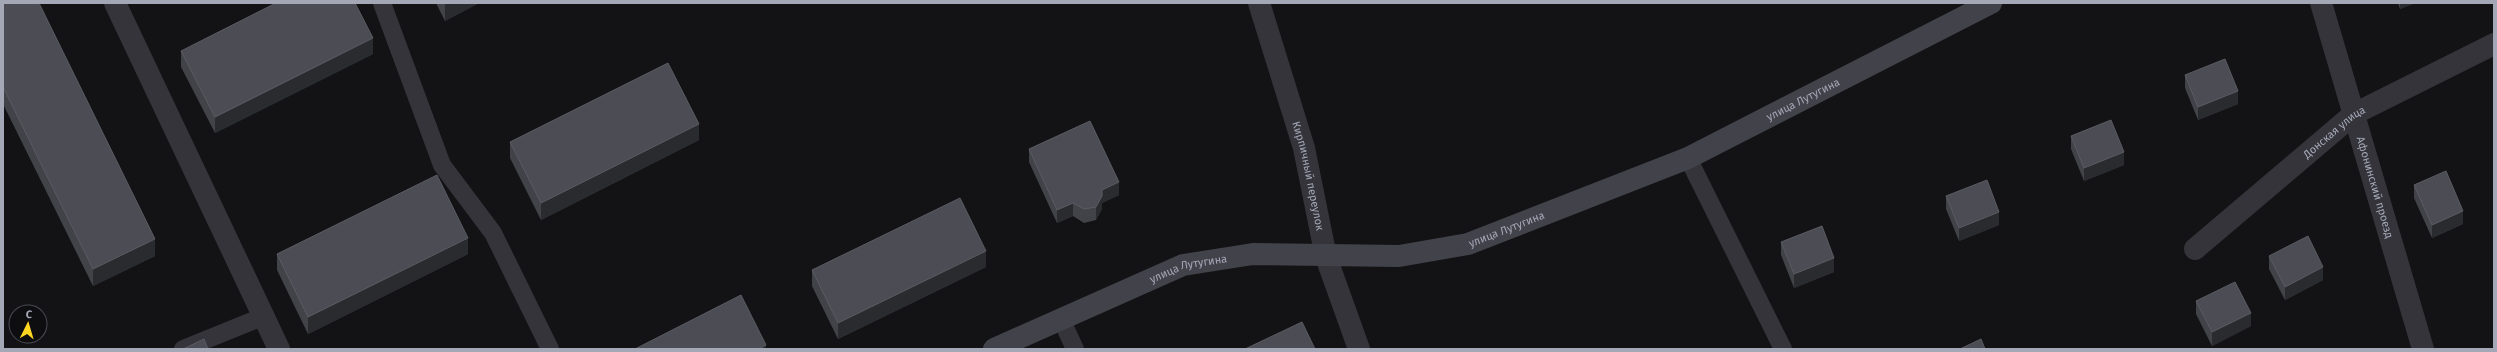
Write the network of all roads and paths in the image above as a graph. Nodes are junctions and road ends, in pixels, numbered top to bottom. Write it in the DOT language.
graph roads {
  1 [pos="115,3"];
  2 [pos="382,3"];
  3 [pos="1259,3"];
  4 [pos="1991,3"];
  5 [pos="2322,3"];
  6 [pos="2494,44"];
  7 [pos="2354,114"];
  8 [pos="1688,158"];
  9 [pos="2195,249"];
  10 [pos="1326,256"];
  11 [pos="262,317"];
  12 [pos="1061,319"];
  13 [pos="183,349"];
  14 [pos="279,349"];
  15 [pos="550,349"];
  16 [pos="994,349"];
  17 [pos="1075,349"];
  18 [pos="1359,349"];
  19 [pos="1783,349"];
  20 [pos="2423,349"];
  1 -- 11 [label="street"];
  2 -- 15 [label="lane"];
  3 -- 10 [label="street, Кирпичный переулок"];
  4 -- 8 [label="main road, улица Лутугина"];
  5 -- 7 [label="street, Афонинский проезд"];
  6 -- 7 [label="street, Донская улица"];
  7 -- 9 [label="street, Донская улица"];
  7 -- 20 [label="street, Афонинский проезд"];
  8 -- 10 [label="main road, улица Лутугина"];
  8 -- 19 [label="lane"];
  10 -- 12 [label="main road, улица Лутугина"];
  10 -- 18 [label="street, Кирпичный переулок"];
  11 -- 13 [label="lane"];
  11 -- 14 [label="street"];
  12 -- 16 [label="main road, улица Лутугина"];
  12 -- 17 [label="lane"];
}
